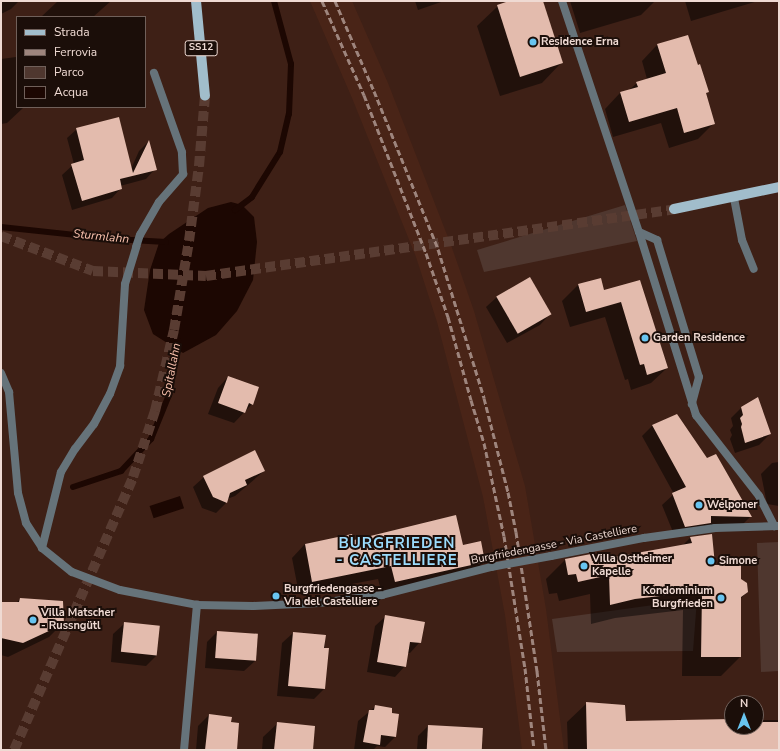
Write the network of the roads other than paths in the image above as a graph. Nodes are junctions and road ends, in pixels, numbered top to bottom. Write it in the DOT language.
graph roads {
  1 [pos="196,1"];
  2 [pos="562,1"];
  3 [pos="154,73"];
  4 [pos="205,96"];
  5 [pos="779,187"];
  6 [pos="734,198"];
  7 [pos="674,209"];
  8 [pos="639,232"];
  9 [pos="754,269"];
  10 [pos="1,373"];
  11 [pos="692,404"];
  12 [pos="777,526"];
  13 [pos="42,548"];
  14 [pos="196,605"];
  15 [pos="184,750"];
  1 -- 4 [label="main road, SS12"];
  2 -- 8 [label="street, Burgfriedengasse - Via Castelliere"];
  3 -- 13 [label="street"];
  5 -- 6 [label="main road"];
  6 -- 7 [label="main road"];
  6 -- 9 [label="street"];
  8 -- 11 [label="street, Burgfriedengasse - Via Castelliere"];
  8 -- 11 [label="street"];
  10 -- 13 [label="street, Burgfriedengasse - Via Castelliere"];
  11 -- 12 [label="street, Burgfriedengasse - Via Castelliere"];
  12 -- 14 [label="street, Burgfriedengasse - Via Castelliere, bridge"];
  13 -- 14 [label="street, Burgfriedengasse - Via Castelliere"];
  14 -- 15 [label="street"];
}
